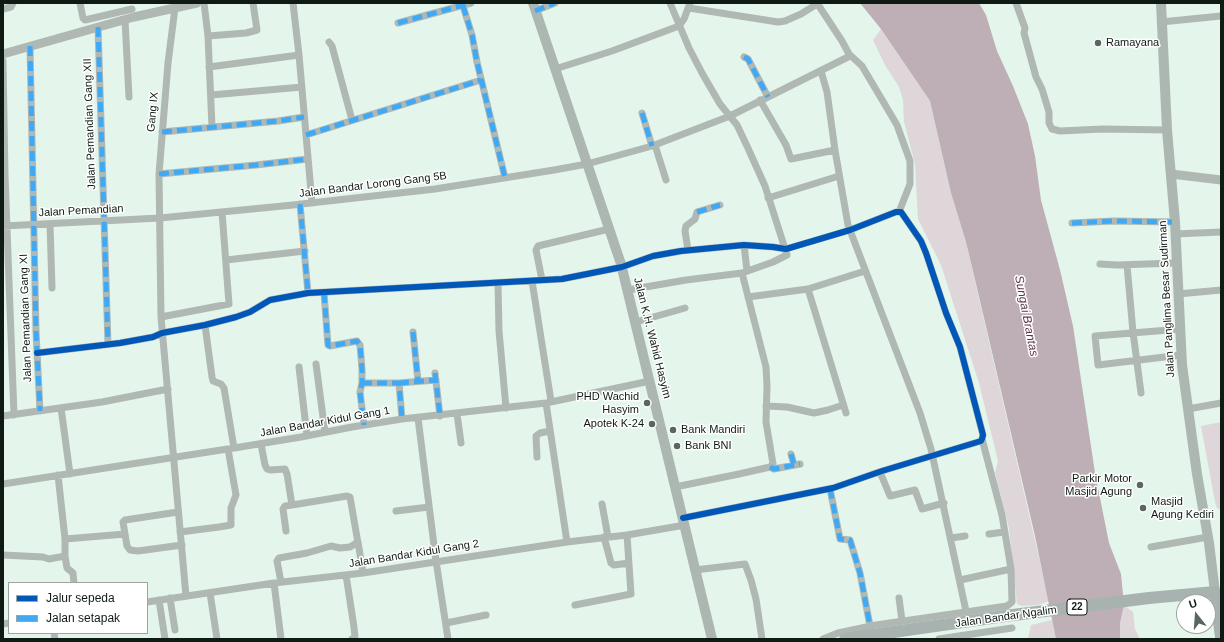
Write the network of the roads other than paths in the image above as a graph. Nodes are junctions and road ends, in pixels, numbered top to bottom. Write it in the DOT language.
graph roads {
  1 [pos="13,3"];
  2 [pos="80,3"];
  3 [pos="197,3"];
  4 [pos="204,3"];
  5 [pos="253,3"];
  6 [pos="293,3"];
  7 [pos="471,3"];
  8 [pos="555,3"];
  9 [pos="670,3"];
  10 [pos="817,3"];
  11 [pos="1016,3"];
  12 [pos="1161,3"];
  13 [pos="455,5"];
  14 [pos="463,6"];
  15 [pos="689,6"];
  16 [pos="534,7"];
  17 [pos="175,8"];
  18 [pos="3,9"];
  19 [pos="130,12"];
  20 [pos="1221,16"];
  21 [pos="1162,22"];
  22 [pos="398,23"];
  23 [pos="679,26"];
  24 [pos="98,27"];
  25 [pos="208,36"];
  26 [pos="328,42"];
  27 [pos="30,46"];
  28 [pos="3,54"];
  29 [pos="849,54"];
  30 [pos="299,55"];
  31 [pos="744,57"];
  32 [pos="3,61"];
  33 [pos="209,67"];
  34 [pos="555,69"];
  35 [pos="822,71"];
  36 [pos="481,80"];
  37 [pos="302,87"];
  38 [pos="211,95"];
  39 [pos="129,97"];
  40 [pos="768,97"];
  41 [pos="760,100"];
  42 [pos="642,114"];
  43 [pos="730,116"];
  44 [pos="304,117"];
  45 [pos="352,120"];
  46 [pos="212,127"];
  47 [pos="1167,130"];
  48 [pos="162,132"];
  49 [pos="306,135"];
  50 [pos="653,146"];
  51 [pos="835,150"];
  52 [pos="308,159"];
  53 [pos="587,164"];
  54 [pos="159,174"];
  55 [pos="1171,174"];
  56 [pos="839,176"];
  57 [pos="505,178"];
  58 [pos="666,180"];
  59 [pos="1221,180"];
  60 [pos="768,198"];
  61 [pos="312,202"];
  62 [pos="300,204"];
  63 [pos="720,205"];
  64 [pos="222,212"];
  65 [pos="899,212"];
  66 [pos="160,218"];
  67 [pos="104,221"];
  68 [pos="1175,222"];
  69 [pos="1072,223"];
  70 [pos="50,224"];
  71 [pos="34,225"];
  72 [pos="5,226"];
  73 [pos="609,229"];
  74 [pos="850,230"];
  75 [pos="1221,232"];
  76 [pos="1175,234"];
  77 [pos="744,245"];
  78 [pos="786,249"];
  79 [pos="688,250"];
  80 [pos="305,251"];
  81 [pos="226,260"];
  82 [pos="1176,263"];
  83 [pos="1100,264"];
  84 [pos="1127,265"];
  85 [pos="622,267"];
  86 [pos="865,271"];
  87 [pos="745,272"];
  88 [pos="542,280"];
  89 [pos="532,281"];
  90 [pos="498,283"];
  91 [pos="52,288"];
  92 [pos="808,289"];
  93 [pos="628,290"];
  94 [pos="1221,290"];
  95 [pos="308,293"];
  96 [pos="324,293"];
  97 [pos="1178,294"];
  98 [pos="748,297"];
  99 [pos="685,308"];
  100 [pos="161,317"];
  101 [pos="636,322"];
  102 [pos="205,325"];
  103 [pos="1181,329"];
  104 [pos="413,332"];
  105 [pos="1133,332"];
  106 [pos="162,333"];
  107 [pos="108,344"];
  108 [pos="37,353"];
  109 [pos="1181,355"];
  110 [pos="1137,361"];
  111 [pos="316,364"];
  112 [pos="299,367"];
  113 [pos="418,381"];
  114 [pos="650,381"];
  115 [pos="362,383"];
  116 [pos="399,383"];
  117 [pos="168,389"];
  118 [pos="1141,393"];
  119 [pos="548,402"];
  120 [pos="1221,403"];
  121 [pos="843,404"];
  122 [pos="766,406"];
  123 [pos="61,408"];
  124 [pos="506,408"];
  125 [pos="1188,408"];
  126 [pos="40,411"];
  127 [pos="846,413"];
  128 [pos="457,414"];
  129 [pos="14,415"];
  130 [pos="3,416"];
  131 [pos="440,416"];
  132 [pos="418,418"];
  133 [pos="402,419"];
  134 [pos="364,425"];
  135 [pos="550,431"];
  136 [pos="324,432"];
  137 [pos="307,436"];
  138 [pos="982,439"];
  139 [pos="461,443"];
  140 [pos="261,444"];
  141 [pos="231,449"];
  142 [pos="791,454"];
  143 [pos="932,455"];
  144 [pos="174,457"];
  145 [pos="537,457"];
  146 [pos="770,467"];
  147 [pos="880,472"];
  148 [pos="70,474"];
  149 [pos="58,475"];
  150 [pos="3,484"];
  151 [pos="675,487"];
  152 [pos="830,489"];
  153 [pos="602,504"];
  154 [pos="944,504"];
  155 [pos="292,505"];
  156 [pos="429,507"];
  157 [pos="396,511"];
  158 [pos="178,512"];
  159 [pos="684,522"];
  160 [pos="286,531"];
  161 [pos="180,532"];
  162 [pos="1004,532"];
  163 [pos="125,534"];
  164 [pos="989,534"];
  165 [pos="627,535"];
  166 [pos="966,536"];
  167 [pos="606,537"];
  168 [pos="1208,537"];
  169 [pos="951,538"];
  170 [pos="65,539"];
  171 [pos="567,542"];
  172 [pos="358,543"];
  173 [pos="182,545"];
  174 [pos="1151,547"];
  175 [pos="3,555"];
  176 [pos="65,556"];
  177 [pos="436,561"];
  178 [pos="630,563"];
  179 [pos="1011,569"];
  180 [pos="695,570"];
  181 [pos="363,573"];
  182 [pos="346,575"];
  183 [pos="960,580"];
  184 [pos="74,582"];
  185 [pos="278,583"];
  186 [pos="1216,592"];
  187 [pos="210,593"];
  188 [pos="186,596"];
  189 [pos="170,598"];
  190 [pos="899,598"];
  191 [pos="159,600"];
  192 [pos="148,602"];
  193 [pos="575,605"];
  194 [pos="966,611"];
  195 [pos="486,614"];
  196 [pos="902,621"];
  197 [pos="446,623"];
  198 [pos="870,626"];
  199 [pos="1012,628"];
  200 [pos="174,630"];
  201 [pos="985,635"];
  202 [pos="1221,637"];
  203 [pos="165,639"];
  204 [pos="217,639"];
  205 [pos="282,639"];
  206 [pos="352,639"];
  207 [pos="448,639"];
  208 [pos="712,639"];
  209 [pos="762,639"];
  210 [pos="823,639"];
  211 [pos="845,639"];
  212 [pos="939,639"];
  1 -- 18 [label="street"];
  2 -- 19 [label="street"];
  3 -- 17 [label="street"];
  4 -- 25 [label="street"];
  5 -- 25 [label="street"];
  6 -- 30 [label="street"];
  7 -- 14 [label="street"];
  8 -- 16 [label="street"];
  9 -- 23 [label="street"];
  10 -- 15 [label="street"];
  10 -- 29 [label="street"];
  11 -- 47 [label="street"];
  12 -- 21 [label="main road, Jalan Panglima Besar Sudirman"];
  13 -- 14 [label="street"];
  13 -- 22 [label="street"];
  14 -- 36 [label="street"];
  15 -- 23 [label="street"];
  16 -- 34 [label="main road, Jalan K.H. Wahid Hasyim"];
  17 -- 19 [label="street"];
  17 -- 48 [label="street, Gang IX"];
  19 -- 24 [label="street"];
  19 -- 39 [label="street"];
  20 -- 21 [label="street"];
  21 -- 47 [label="main road, Jalan Panglima Besar Sudirman"];
  23 -- 34 [label="street"];
  23 -- 43 [label="street"];
  24 -- 27 [label="street"];
  24 -- 67 [label="street, Jalan Pemandian Gang XII"];
  25 -- 33 [label="street"];
  26 -- 45 [label="street"];
  27 -- 28 [label="street"];
  27 -- 71 [label="street, Jalan Pemandian Gang XI"];
  29 -- 35 [label="street, Jalan Bandar Lorong Gang 5B"];
  29 -- 65 [label="street"];
  30 -- 33 [label="street"];
  30 -- 37 [label="street"];
  31 -- 40 [label="street"];
  32 -- 72 [label="street"];
  33 -- 38 [label="street"];
  34 -- 53 [label="main road, Jalan K.H. Wahid Hasyim"];
  35 -- 40 [label="street, Jalan Bandar Lorong Gang 5B"];
  35 -- 51 [label="street"];
  36 -- 45 [label="street"];
  36 -- 57 [label="street"];
  37 -- 38 [label="street"];
  37 -- 44 [label="street"];
  38 -- 46 [label="street"];
  40 -- 41 [label="street, Jalan Bandar Lorong Gang 5B"];
  41 -- 43 [label="street, Jalan Bandar Lorong Gang 5B"];
  41 -- 51 [label="street"];
  42 -- 50 [label="street"];
  43 -- 50 [label="street, Jalan Bandar Lorong Gang 5B"];
  43 -- 60 [label="street"];
  44 -- 46 [label="street"];
  44 -- 49 [label="street"];
  45 -- 49 [label="street"];
  46 -- 48 [label="street"];
  47 -- 55 [label="main road, Jalan Panglima Besar Sudirman"];
  48 -- 54 [label="street, Gang IX"];
  49 -- 52 [label="street"];
  50 -- 53 [label="street, Jalan Bandar Lorong Gang 5B"];
  50 -- 58 [label="street"];
  51 -- 56 [label="street"];
  52 -- 54 [label="street"];
  52 -- 61 [label="street"];
  53 -- 57 [label="street, Jalan Bandar Lorong Gang 5B"];
  53 -- 73 [label="main road, Jalan K.H. Wahid Hasyim"];
  54 -- 66 [label="street, Gang IX"];
  55 -- 59 [label="street"];
  55 -- 68 [label="main road, Jalan Panglima Besar Sudirman"];
  56 -- 60 [label="street"];
  56 -- 74 [label="street"];
  57 -- 61 [label="street, Jalan Bandar Lorong Gang 5B"];
  60 -- 78 [label="street"];
  61 -- 62 [label="street, Jalan Bandar Lorong Gang 5B"];
  62 -- 64 [label="street, Jalan Bandar Lorong Gang 5B"];
  62 -- 80 [label="street"];
  63 -- 79 [label="street"];
  64 -- 66 [label="street, Jalan Bandar Lorong Gang 5B"];
  64 -- 81 [label="street"];
  65 -- 74 [label="street"];
  65 -- 138 [label="street"];
  66 -- 67 [label="street, Jalan Pemandian"];
  66 -- 100 [label="street, Gang IX"];
  67 -- 70 [label="street, Jalan Pemandian"];
  67 -- 107 [label="street, Jalan Pemandian Gang XII"];
  68 -- 69 [label="street"];
  68 -- 76 [label="main road, Jalan Panglima Besar Sudirman"];
  70 -- 71 [label="street, Jalan Pemandian"];
  70 -- 91 [label="street"];
  71 -- 72 [label="street, Jalan Pemandian"];
  71 -- 108 [label="street, Jalan Pemandian Gang XI"];
  72 -- 129 [label="street"];
  73 -- 85 [label="main road, Jalan K.H. Wahid Hasyim"];
  73 -- 88 [label="street"];
  74 -- 78 [label="street"];
  74 -- 86 [label="street"];
  75 -- 76 [label="street"];
  76 -- 82 [label="main road, Jalan Panglima Besar Sudirman"];
  77 -- 78 [label="street"];
  77 -- 79 [label="street"];
  77 -- 87 [label="street"];
  78 -- 87 [label="street"];
  79 -- 85 [label="street"];
  80 -- 81 [label="street"];
  80 -- 95 [label="street"];
  81 -- 100 [label="street"];
  82 -- 84 [label="street"];
  82 -- 97 [label="main road, Jalan Panglima Besar Sudirman"];
  83 -- 84 [label="street"];
  84 -- 105 [label="street"];
  85 -- 88 [label="street"];
  85 -- 93 [label="main road, Jalan K.H. Wahid Hasyim"];
  86 -- 92 [label="street"];
  86 -- 143 [label="street"];
  87 -- 93 [label="street"];
  87 -- 98 [label="street"];
  88 -- 89 [label="street"];
  89 -- 90 [label="street"];
  89 -- 119 [label="street"];
  90 -- 96 [label="street"];
  90 -- 124 [label="street"];
  92 -- 98 [label="street"];
  92 -- 121 [label="street"];
  93 -- 101 [label="main road, Jalan K.H. Wahid Hasyim"];
  94 -- 97 [label="street"];
  95 -- 96 [label="street"];
  95 -- 102 [label="street"];
  96 -- 115 [label="street"];
  97 -- 103 [label="main road, Jalan Panglima Besar Sudirman"];
  98 -- 122 [label="street"];
  99 -- 101 [label="street"];
  100 -- 106 [label="street, Gang IX"];
  101 -- 114 [label="main road, Jalan K.H. Wahid Hasyim"];
  102 -- 106 [label="street"];
  102 -- 141 [label="street"];
  103 -- 105 [label="street"];
  103 -- 109 [label="main road, Jalan Panglima Besar Sudirman"];
  104 -- 113 [label="street"];
  105 -- 110 [label="street"];
  105 -- 110 [label="street"];
  106 -- 107 [label="street"];
  106 -- 117 [label="street, Gang IX"];
  107 -- 108 [label="street"];
  108 -- 126 [label="street, Jalan Pemandian Gang XI"];
  109 -- 110 [label="street"];
  109 -- 125 [label="main road, Jalan Panglima Besar Sudirman"];
  110 -- 118 [label="street"];
  111 -- 136 [label="street"];
  112 -- 137 [label="street"];
  113 -- 116 [label="street"];
  113 -- 131 [label="street"];
  114 -- 119 [label="street, Jalan Bandar Kidul Gang 1"];
  114 -- 151 [label="main road, Jalan K.H. Wahid Hasyim"];
  115 -- 116 [label="street"];
  115 -- 134 [label="street"];
  116 -- 133 [label="street"];
  117 -- 123 [label="street"];
  117 -- 144 [label="street, Gang IX"];
  119 -- 124 [label="street, Jalan Bandar Kidul Gang 1"];
  119 -- 135 [label="street"];
  120 -- 125 [label="street"];
  121 -- 122 [label="street"];
  121 -- 127 [label="street"];
  122 -- 146 [label="street"];
  123 -- 126 [label="street"];
  123 -- 148 [label="street"];
  124 -- 128 [label="street, Jalan Bandar Kidul Gang 1"];
  125 -- 168 [label="main road, Jalan Panglima Besar Sudirman"];
  126 -- 129 [label="street"];
  128 -- 131 [label="street, Jalan Bandar Kidul Gang 1"];
  128 -- 139 [label="street"];
  129 -- 130 [label="street"];
  131 -- 132 [label="street, Jalan Bandar Kidul Gang 1"];
  132 -- 133 [label="street, Jalan Bandar Kidul Gang 1"];
  132 -- 156 [label="street"];
  133 -- 134 [label="street, Jalan Bandar Kidul Gang 1"];
  134 -- 136 [label="street, Jalan Bandar Kidul Gang 1"];
  135 -- 145 [label="street"];
  135 -- 171 [label="street"];
  136 -- 137 [label="street, Jalan Bandar Kidul Gang 1"];
  137 -- 140 [label="street, Jalan Bandar Kidul Gang 1"];
  138 -- 143 [label="street, Jalan Bandar Kidul Gang 2"];
  138 -- 162 [label="street"];
  140 -- 141 [label="street, Jalan Bandar Kidul Gang 1"];
  140 -- 155 [label="street"];
  141 -- 144 [label="street, Jalan Bandar Kidul Gang 1"];
  141 -- 161 [label="street"];
  142 -- 146 [label="street"];
  143 -- 147 [label="street, Jalan Bandar Kidul Gang 2"];
  143 -- 154 [label="street"];
  144 -- 148 [label="street, Jalan Bandar Kidul Gang 1"];
  144 -- 158 [label="street, Gang IX"];
  146 -- 151 [label="street"];
  147 -- 152 [label="street, Jalan Bandar Kidul Gang 2"];
  147 -- 154 [label="street"];
  148 -- 149 [label="street, Jalan Bandar Kidul Gang 1"];
  149 -- 150 [label="street, Jalan Bandar Kidul Gang 1"];
  149 -- 170 [label="street"];
  151 -- 159 [label="main road, Jalan K.H. Wahid Hasyim"];
  152 -- 159 [label="street, Jalan Bandar Kidul Gang 2"];
  152 -- 198 [label="street"];
  153 -- 167 [label="street"];
  154 -- 169 [label="street"];
  155 -- 160 [label="street"];
  155 -- 172 [label="street"];
  156 -- 157 [label="street"];
  156 -- 177 [label="street"];
  158 -- 161 [label="street, Gang IX"];
  158 -- 163 [label="street"];
  159 -- 165 [label="street, Jalan Bandar Kidul Gang 2"];
  159 -- 180 [label="main road, Jalan K.H. Wahid Hasyim"];
  161 -- 173 [label="street, Gang IX"];
  162 -- 164 [label="street"];
  162 -- 179 [label="street"];
  163 -- 170 [label="street"];
  163 -- 173 [label="street"];
  165 -- 167 [label="street, Jalan Bandar Kidul Gang 2"];
  165 -- 178 [label="street"];
  166 -- 169 [label="street"];
  167 -- 171 [label="street, Jalan Bandar Kidul Gang 2"];
  167 -- 178 [label="street"];
  168 -- 174 [label="street"];
  168 -- 186 [label="main road, Jalan Panglima Besar Sudirman"];
  169 -- 183 [label="street"];
  170 -- 176 [label="street"];
  171 -- 177 [label="street, Jalan Bandar Kidul Gang 2"];
  172 -- 181 [label="street"];
  172 -- 185 [label="street"];
  173 -- 188 [label="street, Gang IX"];
  175 -- 176 [label="street"];
  176 -- 184 [label="street"];
  177 -- 181 [label="street, Jalan Bandar Kidul Gang 2"];
  177 -- 197 [label="street"];
  178 -- 193 [label="street"];
  179 -- 183 [label="street"];
  179 -- 194 [label="street"];
  180 -- 208 [label="main road, Jalan K.H. Wahid Hasyim"];
  180 -- 209 [label="street"];
  181 -- 182 [label="street, Jalan Bandar Kidul Gang 2"];
  182 -- 185 [label="street, Jalan Bandar Kidul Gang 2"];
  182 -- 206 [label="street"];
  183 -- 194 [label="street"];
  185 -- 187 [label="street, Jalan Bandar Kidul Gang 2"];
  185 -- 205 [label="street"];
  186 -- 202 [label="highway"];
  186 -- 211 [label="highway, Jalan Bandar Ngalim / 22"];
  187 -- 188 [label="street, Jalan Bandar Kidul Gang 2"];
  187 -- 204 [label="street"];
  188 -- 189 [label="street, Jalan Bandar Kidul Gang 2"];
  189 -- 191 [label="street, Jalan Bandar Kidul Gang 2"];
  189 -- 200 [label="street"];
  190 -- 196 [label="street"];
  191 -- 192 [label="street, Jalan Bandar Kidul Gang 2"];
  191 -- 203 [label="street"];
  194 -- 196 [label="street"];
  195 -- 197 [label="street"];
  196 -- 198 [label="street"];
  197 -- 207 [label="street"];
  198 -- 210 [label="street"];
  199 -- 201 [label="street"];
  201 -- 212 [label="street"];
}
